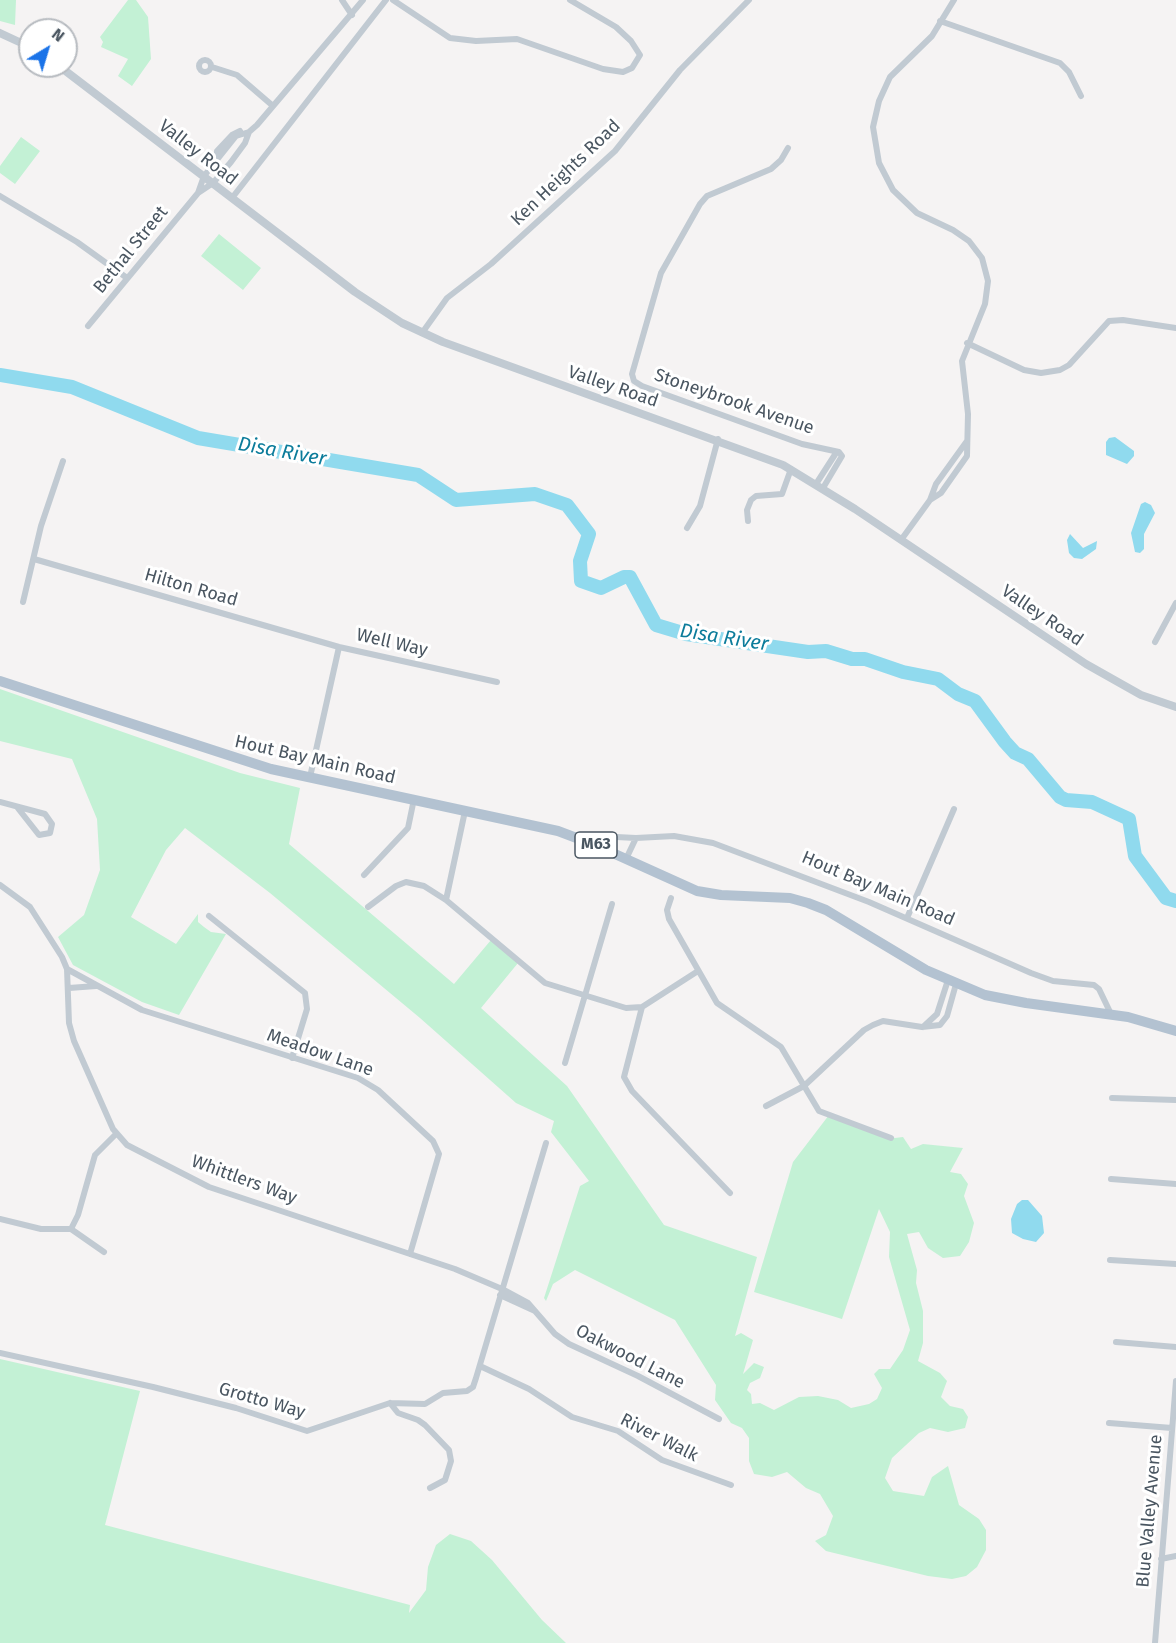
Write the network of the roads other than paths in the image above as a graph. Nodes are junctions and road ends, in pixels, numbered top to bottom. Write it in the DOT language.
graph roads {
  1 [pos="342,0"];
  2 [pos="363,0"];
  3 [pos="386,0"];
  4 [pos="393,0"];
  5 [pos="570,0"];
  6 [pos="749,0"];
  7 [pos="954,0"];
  8 [pos="352,15"];
  9 [pos="940,21"];
  10 [pos="0,33"];
  11 [pos="18,41"];
  12 [pos="212,67"];
  13 [pos="75,78"];
  14 [pos="1081,96"];
  15 [pos="273,106"];
  16 [pos="249,132"];
  17 [pos="788,148"];
  18 [pos="221,154"];
  19 [pos="216,160"];
  20 [pos="231,162"];
  21 [pos="204,176"];
  22 [pos="213,183"];
  23 [pos="198,193"];
  24 [pos="0,196"];
  25 [pos="232,198"];
  26 [pos="127,278"];
  27 [pos="88,326"];
  28 [pos="1176,328"];
  29 [pos="422,333"];
  30 [pos="967,343"];
  31 [pos="718,440"];
  32 [pos="967,441"];
  33 [pos="63,461"];
  34 [pos="791,469"];
  35 [pos="820,486"];
  36 [pos="929,502"];
  37 [pos="748,521"];
  38 [pos="687,528"];
  39 [pos="901,540"];
  40 [pos="33,559"];
  41 [pos="23,602"];
  42 [pos="1176,603"];
  43 [pos="1155,642"];
  44 [pos="339,647"];
  45 [pos="0,681"];
  46 [pos="497,682"];
  47 [pos="1176,707"];
  48 [pos="310,777"];
  49 [pos="414,799"];
  50 [pos="0,802"];
  51 [pos="17,807"];
  52 [pos="954,808"];
  53 [pos="466,810"];
  54 [pos="571,836"];
  55 [pos="636,838"];
  56 [pos="626,859"];
  57 [pos="364,875"];
  58 [pos="0,885"];
  59 [pos="670,898"];
  60 [pos="446,900"];
  61 [pos="612,904"];
  62 [pos="368,907"];
  63 [pos="208,916"];
  64 [pos="907,918"];
  65 [pos="67,969"];
  66 [pos="698,971"];
  67 [pos="952,982"];
  68 [pos="96,986"];
  69 [pos="69,988"];
  70 [pos="585,996"];
  71 [pos="642,1007"];
  72 [pos="1111,1014"];
  73 [pos="1176,1031"];
  74 [pos="292,1058"];
  75 [pos="565,1064"];
  76 [pos="804,1086"];
  77 [pos="1112,1098"];
  78 [pos="1176,1100"];
  79 [pos="766,1106"];
  80 [pos="116,1134"];
  81 [pos="891,1137"];
  82 [pos="546,1143"];
  83 [pos="1111,1179"];
  84 [pos="1176,1184"];
  85 [pos="730,1193"];
  86 [pos="0,1219"];
  87 [pos="71,1229"];
  88 [pos="104,1252"];
  89 [pos="410,1254"];
  90 [pos="1110,1260"];
  91 [pos="1176,1264"];
  92 [pos="501,1292"];
  93 [pos="1116,1342"];
  94 [pos="1176,1347"];
  95 [pos="0,1353"];
  96 [pos="480,1366"];
  97 [pos="1176,1381"];
  98 [pos="390,1403"];
  99 [pos="719,1419"];
  100 [pos="1109,1423"];
  101 [pos="1172,1428"];
  102 [pos="731,1485"];
  103 [pos="430,1488"];
  104 [pos="1176,1556"];
  105 [pos="1161,1559"];
  106 [pos="1155,1643"];
  1 -- 8 [label="street"];
  2 -- 8 [label="street"];
  3 -- 25 [label="street"];
  4 -- 5 [label="street"];
  6 -- 29 [label="street, Ken Heights Road"];
  7 -- 9 [label="street"];
  8 -- 15 [label="street"];
  9 -- 14 [label="street"];
  9 -- 30 [label="street"];
  10 -- 11 [label="street"];
  12 -- 15 [label="street"];
  13 -- 21 [label="street, Valley Road"];
  15 -- 16 [label="street"];
  16 -- 18 [label="street"];
  16 -- 19 [label="street"];
  16 -- 20 [label="street, Bethal Street"];
  17 -- 35 [label="street, Stoneybrook Avenue"];
  18 -- 19 [label="street"];
  18 -- 20 [label="street"];
  19 -- 21 [label="street, Bethal Street"];
  20 -- 22 [label="street, Bethal Street"];
  21 -- 22 [label="street, Valley Road"];
  21 -- 23 [label="street, Bethal Street"];
  22 -- 23 [label="street, Bethal Street"];
  22 -- 25 [label="street, Valley Road"];
  23 -- 26 [label="street, Bethal Street"];
  24 -- 26 [label="street"];
  25 -- 29 [label="street, Valley Road"];
  26 -- 27 [label="street, Bethal Street"];
  28 -- 30 [label="street"];
  29 -- 31 [label="street, Valley Road"];
  30 -- 32 [label="street"];
  31 -- 34 [label="street, Valley Road"];
  31 -- 38 [label="street"];
  32 -- 36 [label="street"];
  32 -- 36 [label="street"];
  33 -- 40 [label="street"];
  34 -- 35 [label="street, Valley Road"];
  34 -- 37 [label="street"];
  35 -- 39 [label="street, Valley Road"];
  36 -- 39 [label="street"];
  39 -- 47 [label="street, Valley Road"];
  40 -- 41 [label="street"];
  40 -- 44 [label="street, Hilton Road"];
  42 -- 43 [label="street"];
  44 -- 46 [label="street, Well Way"];
  44 -- 48 [label="street, Well Way"];
  45 -- 48 [label="main road, Hout Bay Main Road / M63"];
  48 -- 49 [label="main road, Hout Bay Main Road / M63"];
  49 -- 53 [label="main road, Hout Bay Main Road / M63"];
  49 -- 57 [label="street"];
  50 -- 51 [label="street"];
  51 -- 51 [label="street"];
  52 -- 64 [label="street"];
  53 -- 54 [label="main road, Hout Bay Main Road / M63"];
  53 -- 60 [label="street"];
  54 -- 55 [label="street, Hout Bay Main Road"];
  54 -- 56 [label="main road, Hout Bay Main Road / M63"];
  55 -- 56 [label="street"];
  55 -- 64 [label="street, Hout Bay Main Road"];
  56 -- 67 [label="main road, Hout Bay Main Road / M63"];
  58 -- 65 [label="street, Whittlers Way"];
  59 -- 66 [label="street"];
  60 -- 62 [label="street"];
  60 -- 70 [label="street"];
  61 -- 70 [label="street"];
  63 -- 74 [label="street"];
  64 -- 72 [label="street, Hout Bay Main Road"];
  65 -- 68 [label="street, Meadow Lane"];
  65 -- 69 [label="street, Whittlers Way"];
  66 -- 71 [label="street"];
  66 -- 76 [label="street"];
  67 -- 72 [label="main road, Hout Bay Main Road / M63"];
  67 -- 76 [label="street"];
  68 -- 69 [label="street"];
  68 -- 74 [label="street, Meadow Lane"];
  69 -- 80 [label="street, Whittlers Way"];
  70 -- 71 [label="street"];
  70 -- 75 [label="street"];
  71 -- 85 [label="street"];
  72 -- 73 [label="main road, Hout Bay Main Road / M63"];
  74 -- 89 [label="street, Meadow Lane"];
  76 -- 79 [label="street"];
  76 -- 81 [label="street"];
  77 -- 78 [label="street"];
  80 -- 87 [label="street"];
  80 -- 89 [label="street, Whittlers Way"];
  82 -- 92 [label="street, Grotto Way"];
  83 -- 84 [label="street"];
  86 -- 87 [label="street"];
  87 -- 88 [label="street"];
  89 -- 92 [label="street, Whittlers Way"];
  90 -- 91 [label="street"];
  92 -- 96 [label="street, Grotto Way"];
  92 -- 99 [label="street, Oakwood Lane"];
  93 -- 94 [label="street"];
  95 -- 98 [label="street, Grotto Way"];
  96 -- 98 [label="street, Grotto Way"];
  96 -- 102 [label="street, River Walk"];
  97 -- 101 [label="street, Blue Valley Avenue"];
  98 -- 103 [label="street"];
  100 -- 101 [label="street"];
  101 -- 105 [label="street, Blue Valley Avenue"];
  104 -- 105 [label="street"];
  105 -- 106 [label="street, Blue Valley Avenue"];
}
